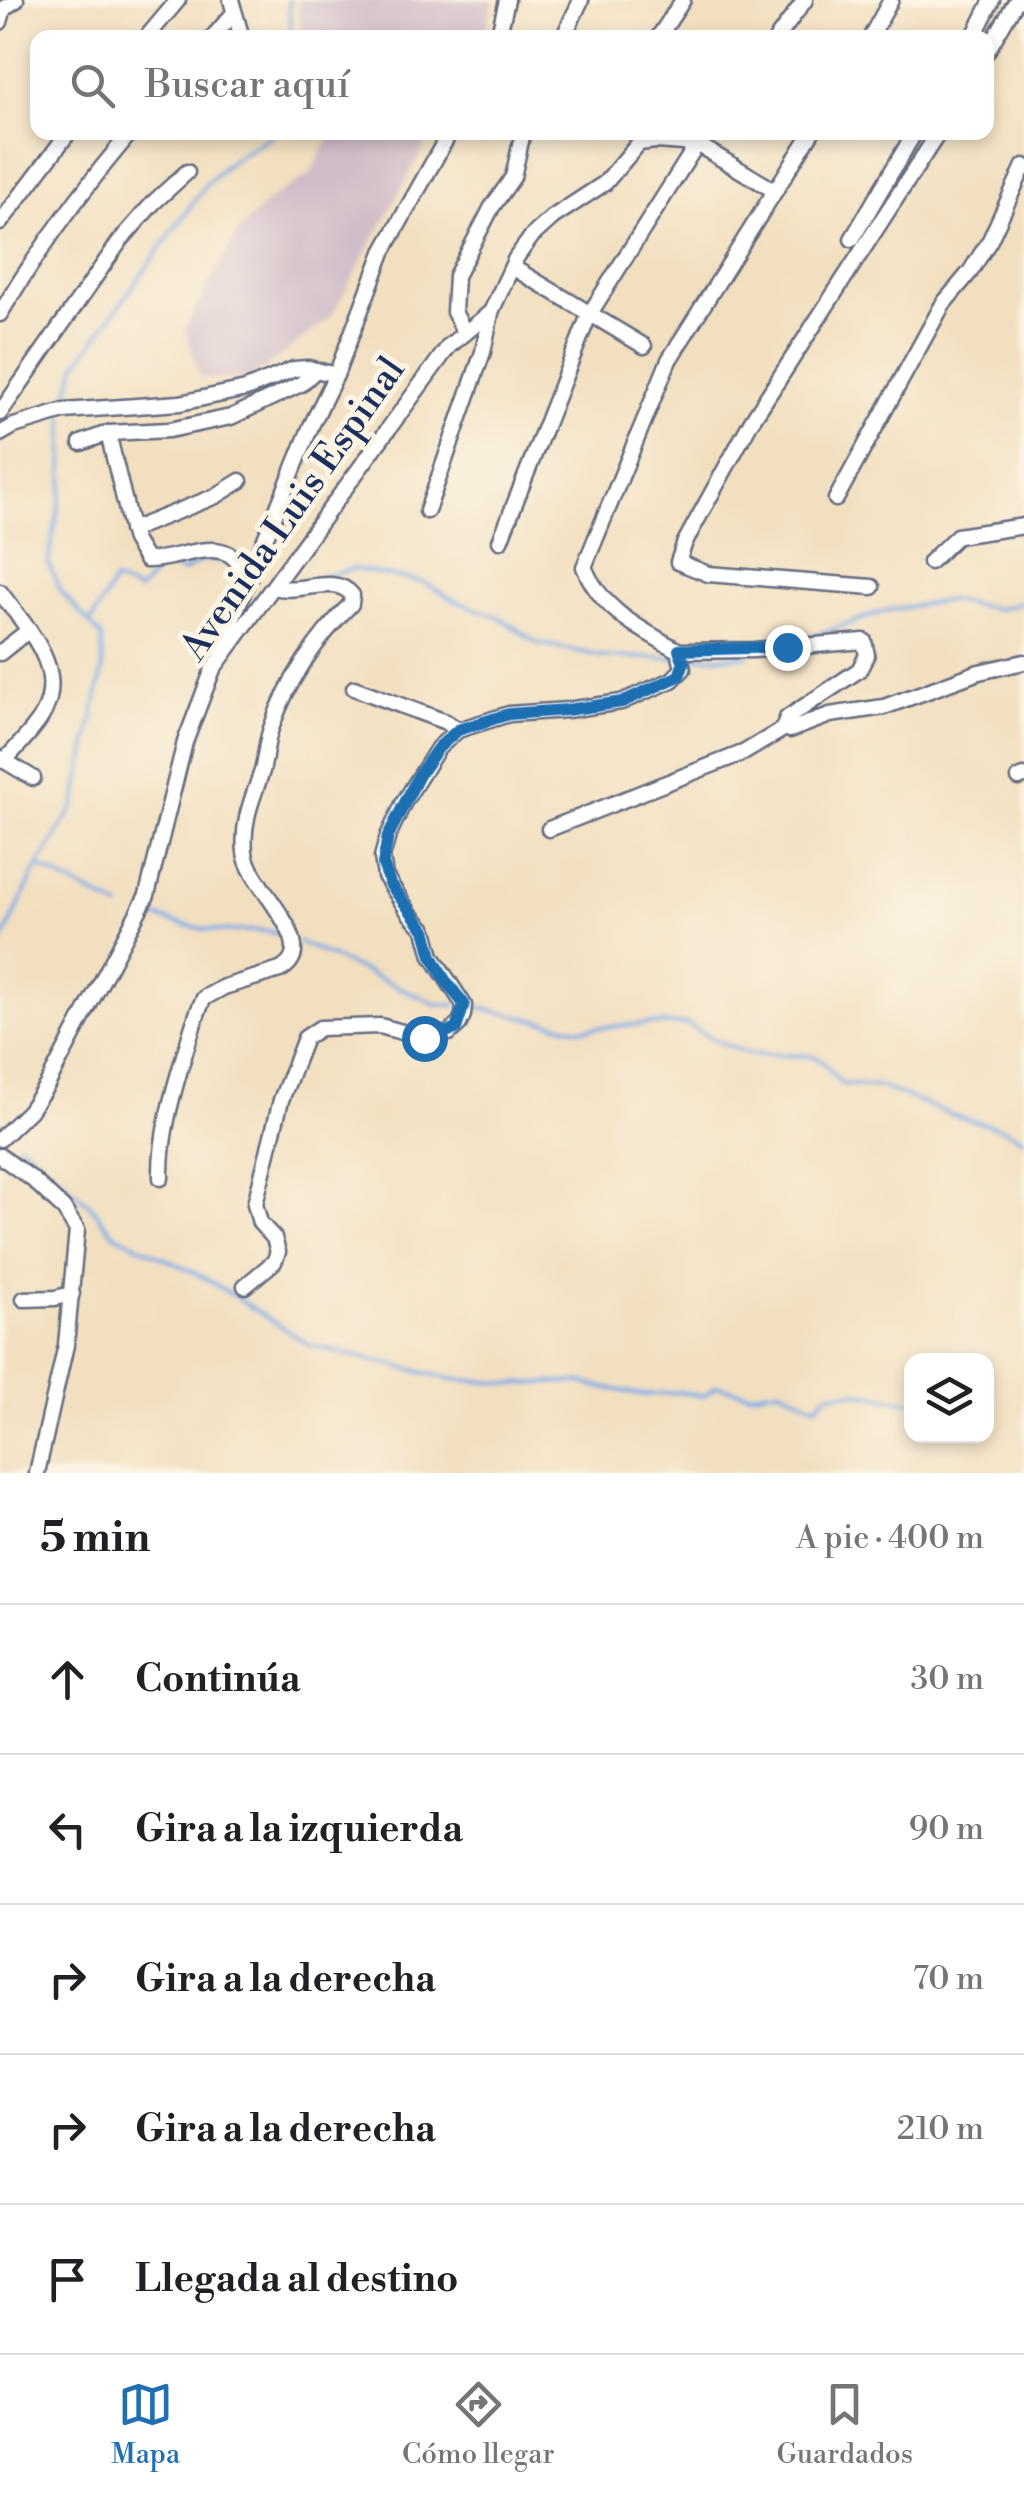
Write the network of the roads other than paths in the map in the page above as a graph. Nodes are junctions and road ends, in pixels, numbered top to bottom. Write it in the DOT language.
graph roads {
  1 [pos="178,0"];
  2 [pos="507,0"];
  3 [pos="581,0"];
  4 [pos="683,0"];
  5 [pos="805,0"];
  6 [pos="891,0"];
  7 [pos="992,0"];
  8 [pos="1017,0"];
  9 [pos="232,7"];
  10 [pos="153,30"];
  11 [pos="217,30"];
  12 [pos="500,30"];
  13 [pos="567,30"];
  14 [pos="663,30"];
  15 [pos="783,30"];
  16 [pos="874,30"];
  17 [pos="977,30"];
  18 [pos="994,39"];
  19 [pos="63,140"];
  20 [pos="125,140"];
  21 [pos="446,140"];
  22 [pos="521,140"];
  23 [pos="651,140"];
  24 [pos="700,140"];
  25 [pos="704,140"];
  26 [pos="807,140"];
  27 [pos="910,140"];
  28 [pos="934,140"];
  29 [pos="1024,166"];
  30 [pos="187,172"];
  31 [pos="776,190"];
  32 [pos="0,223"];
  33 [pos="852,240"];
  34 [pos="512,268"];
  35 [pos="491,312"];
  36 [pos="0,314"];
  37 [pos="589,314"];
  38 [pos="465,333"];
  39 [pos="644,346"];
  40 [pos="316,370"];
  41 [pos="336,375"];
  42 [pos="0,413"];
  43 [pos="108,433"];
  44 [pos="0,434"];
  45 [pos="81,443"];
  46 [pos="240,480"];
  47 [pos="836,500"];
  48 [pos="427,511"];
  49 [pos="1024,526"];
  50 [pos="132,530"];
  51 [pos="500,541"];
  52 [pos="930,562"];
  53 [pos="246,584"];
  54 [pos="872,586"];
  55 [pos="275,587"];
  56 [pos="0,592"];
  57 [pos="29,630"];
  58 [pos="679,650"];
  59 [pos="0,654"];
  60 [pos="1024,662"];
  61 [pos="213,669"];
  62 [pos="354,688"];
  63 [pos="785,728"];
  64 [pos="458,730"];
  65 [pos="2,760"];
  66 [pos="32,778"];
  67 [pos="549,829"];
  68 [pos="2,1139"];
  69 [pos="0,1156"];
  70 [pos="161,1178"];
  71 [pos="245,1286"];
  72 [pos="72,1294"];
  73 [pos="24,1299"];
  74 [pos="37,1473"];
  1 -- 10 [label="street"];
  2 -- 12 [label="street"];
  3 -- 13 [label="street"];
  4 -- 14 [label="street"];
  5 -- 15 [label="street"];
  6 -- 16 [label="street"];
  7 -- 17 [label="street"];
  8 -- 18 [label="street"];
  9 -- 11 [label="street"];
  19 -- 32 [label="street"];
  20 -- 36 [label="street"];
  21 -- 41 [label="street"];
  22 -- 38 [label="street"];
  23 -- 34 [label="street, Avenida Luis Espinal"];
  24 -- 37 [label="street"];
  25 -- 31 [label="street"];
  26 -- 31 [label="street"];
  27 -- 33 [label="street"];
  28 -- 54 [label="street"];
  29 -- 47 [label="street"];
  30 -- 42 [label="street"];
  31 -- 58 [label="street"];
  34 -- 35 [label="street, Avenida Luis Espinal"];
  34 -- 37 [label="street"];
  35 -- 38 [label="street, Avenida Luis Espinal"];
  35 -- 48 [label="street"];
  37 -- 39 [label="street"];
  37 -- 51 [label="street"];
  38 -- 55 [label="street, Avenida Luis Espinal"];
  40 -- 41 [label="street"];
  40 -- 43 [label="street"];
  40 -- 44 [label="street"];
  41 -- 53 [label="street"];
  43 -- 45 [label="street"];
  43 -- 50 [label="street"];
  46 -- 50 [label="street"];
  49 -- 52 [label="street"];
  50 -- 53 [label="street"];
  53 -- 61 [label="street"];
  55 -- 61 [label="street, Avenida Luis Espinal"];
  55 -- 70 [label="street"];
  56 -- 57 [label="street"];
  57 -- 59 [label="street"];
  57 -- 65 [label="street"];
  58 -- 63 [label="street"];
  58 -- 64 [label="street"];
  60 -- 63 [label="street"];
  61 -- 68 [label="street, Avenida Luis Espinal"];
  62 -- 64 [label="street"];
  63 -- 67 [label="street"];
  64 -- 71 [label="street"];
  65 -- 66 [label="street"];
  69 -- 72 [label="street"];
  72 -- 73 [label="street"];
  72 -- 74 [label="street"];
}
